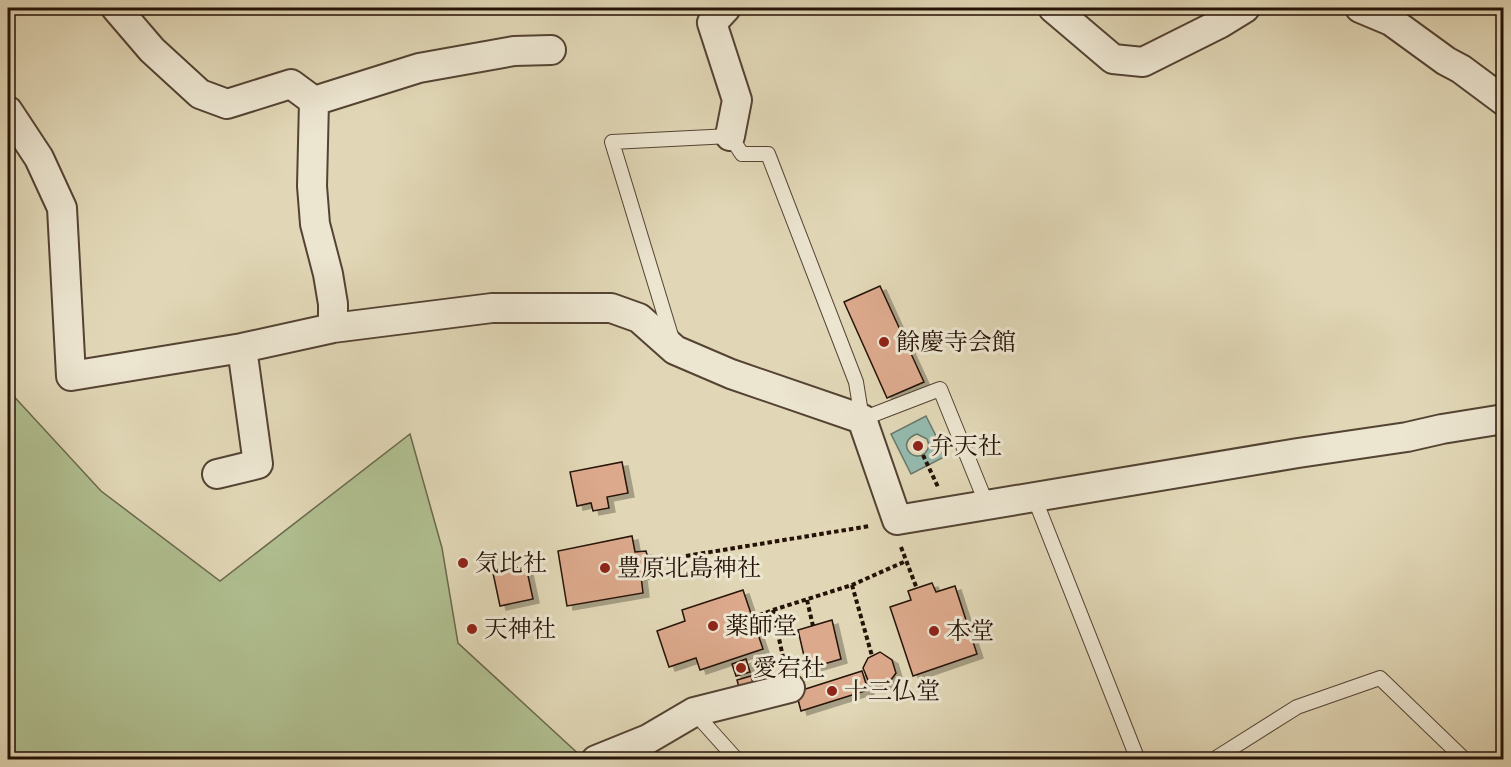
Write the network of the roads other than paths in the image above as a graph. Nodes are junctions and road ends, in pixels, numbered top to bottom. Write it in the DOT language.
graph roads {
  1 [pos="116,8"];
  2 [pos="726,8"];
  3 [pos="1053,8"];
  4 [pos="1245,8"];
  5 [pos="1360,8"];
  6 [pos="551,50"];
  7 [pos="314,101"];
  8 [pos="1503,101"];
  9 [pos="8,111"];
  10 [pos="730,136"];
  11 [pos="333,328"];
  12 [pos="242,348"];
  13 [pos="675,350"];
  14 [pos="862,419"];
  15 [pos="1503,419"];
  16 [pos="217,474"];
  17 [pos="1034,497"];
  18 [pos="987,505"];
  19 [pos="790,688"];
  20 [pos="694,712"];
  21 [pos="596,759"];
  22 [pos="737,759"];
  23 [pos="1138,759"];
  24 [pos="1214,759"];
  25 [pos="1465,759"];
  1 -- 7 [label="street"];
  2 -- 10 [label="street"];
  3 -- 4 [label="street"];
  5 -- 8 [label="street"];
  6 -- 7 [label="street"];
  7 -- 11 [label="street"];
  9 -- 12 [label="street"];
  10 -- 13 [label="lane"];
  10 -- 14 [label="lane"];
  11 -- 12 [label="street"];
  11 -- 13 [label="street"];
  12 -- 16 [label="street"];
  13 -- 14 [label="street"];
  14 -- 18 [label="street"];
  14 -- 18 [label="lane"];
  15 -- 17 [label="street"];
  17 -- 18 [label="street"];
  17 -- 23 [label="lane"];
  19 -- 20 [label="street"];
  20 -- 21 [label="street"];
  20 -- 22 [label="lane"];
  24 -- 25 [label="lane"];
}
